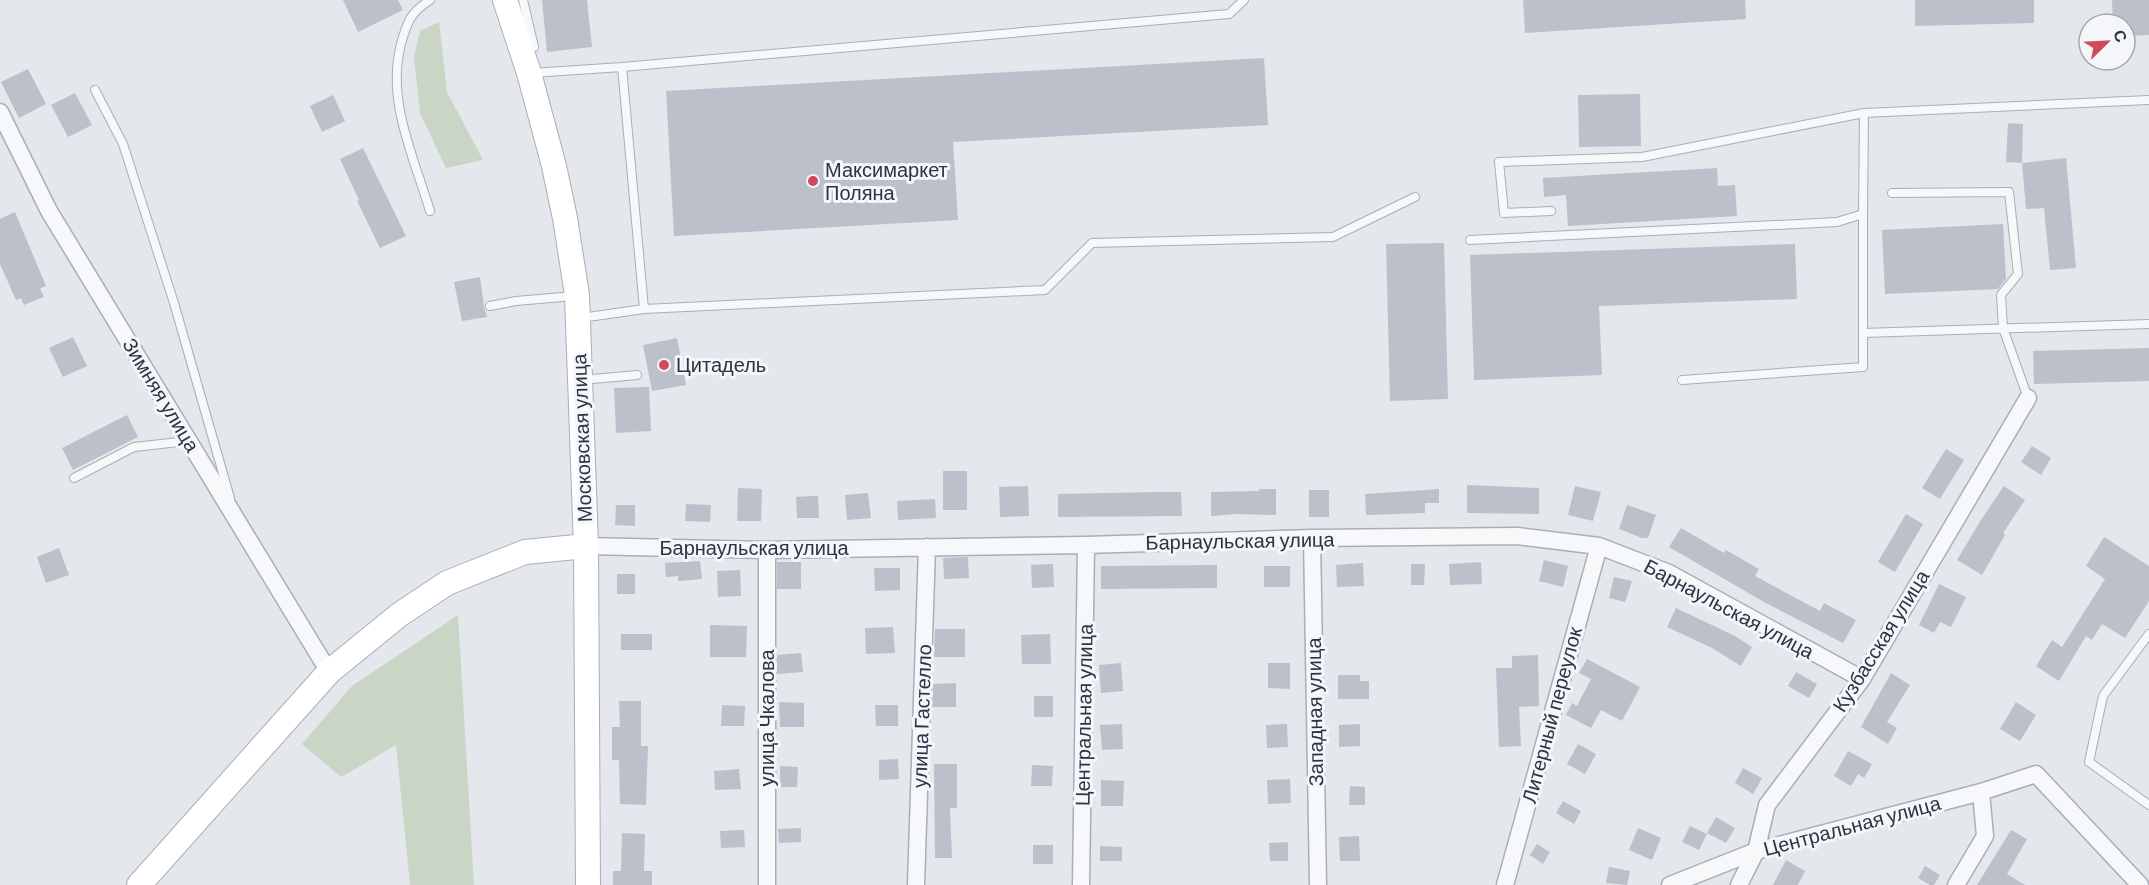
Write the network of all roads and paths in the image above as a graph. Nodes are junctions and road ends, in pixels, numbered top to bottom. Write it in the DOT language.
graph roads {
  1 [pos="430,0"];
  2 [pos="505,0"];
  3 [pos="523,0"];
  4 [pos="1244,0"];
  5 [pos="534,47"];
  6 [pos="622,67"];
  7 [pos="529,73"];
  8 [pos="95,90"];
  9 [pos="2149,100"];
  10 [pos="0,112"];
  11 [pos="1864,113"];
  12 [pos="1892,193"];
  13 [pos="1415,196"];
  14 [pos="430,211"];
  15 [pos="1551,211"];
  16 [pos="1863,214"];
  17 [pos="1470,240"];
  18 [pos="490,306"];
  19 [pos="577,307"];
  20 [pos="644,309"];
  21 [pos="2149,324"];
  22 [pos="2003,328"];
  23 [pos="1863,333"];
  24 [pos="637,375"];
  25 [pos="580,380"];
  26 [pos="1682,380"];
  27 [pos="2028,398"];
  28 [pos="188,441"];
  29 [pos="74,477"];
  30 [pos="235,516"];
  31 [pos="1312,538"];
  32 [pos="1086,545"];
  33 [pos="586,546"];
  34 [pos="1599,546"];
  35 [pos="927,548"];
  36 [pos="767,550"];
  37 [pos="2149,634"];
  38 [pos="329,672"];
  39 [pos="1862,679"];
  40 [pos="1982,792"];
  41 [pos="2149,805"];
  42 [pos="1756,851"];
  43 [pos="139,885"];
  44 [pos="588,885"];
  45 [pos="767,885"];
  46 [pos="916,885"];
  47 [pos="1081,885"];
  48 [pos="1318,885"];
  49 [pos="1505,885"];
  50 [pos="1670,885"];
  51 [pos="1739,885"];
  52 [pos="1956,885"];
  53 [pos="2140,885"];
  1 -- 14 [label="lane"];
  2 -- 7 [label="main road, Московская улица"];
  3 -- 5 [label="lane"];
  4 -- 6 [label="lane"];
  6 -- 7 [label="lane"];
  6 -- 20 [label="lane"];
  7 -- 19 [label="main road, Московская улица"];
  8 -- 30 [label="lane"];
  9 -- 11 [label="lane"];
  10 -- 28 [label="street, Зимняя улица"];
  11 -- 15 [label="lane"];
  11 -- 16 [label="lane"];
  12 -- 22 [label="lane"];
  13 -- 20 [label="lane"];
  16 -- 17 [label="lane"];
  16 -- 23 [label="lane"];
  18 -- 19 [label="lane"];
  19 -- 20 [label="lane"];
  19 -- 25 [label="main road, Московская улица"];
  21 -- 22 [label="lane"];
  22 -- 23 [label="lane"];
  22 -- 27 [label="lane"];
  23 -- 26 [label="lane"];
  24 -- 25 [label="lane"];
  25 -- 33 [label="main road, Московская улица"];
  27 -- 39 [label="street, Кузбасская улица"];
  28 -- 29 [label="lane"];
  28 -- 30 [label="street, Зимняя улица"];
  30 -- 38 [label="street, Зимняя улица"];
  31 -- 32 [label="street, Барнаульская улица"];
  31 -- 34 [label="street, Барнаульская улица"];
  31 -- 48 [label="street, Западная улица"];
  32 -- 35 [label="street, Барнаульская улица"];
  32 -- 47 [label="street, Центральная улица"];
  33 -- 36 [label="street, Барнаульская улица"];
  33 -- 38 [label="main road"];
  33 -- 44 [label="main road, Московская улица"];
  34 -- 39 [label="street, Барнаульская улица"];
  34 -- 49 [label="street, Литерный переулок"];
  35 -- 36 [label="street, Барнаульская улица"];
  35 -- 46 [label="street, улица Гастелло"];
  36 -- 45 [label="street, улица Чкалова"];
  37 -- 41 [label="lane"];
  38 -- 43 [label="main road"];
  39 -- 42 [label="street, Кузбасская улица"];
  40 -- 42 [label="street, Центральная улица"];
  40 -- 52 [label="street"];
  40 -- 53 [label="street, Центральная улица"];
  42 -- 50 [label="street, Центральная улица"];
  42 -- 51 [label="street, Кузбасская улица"];
}
